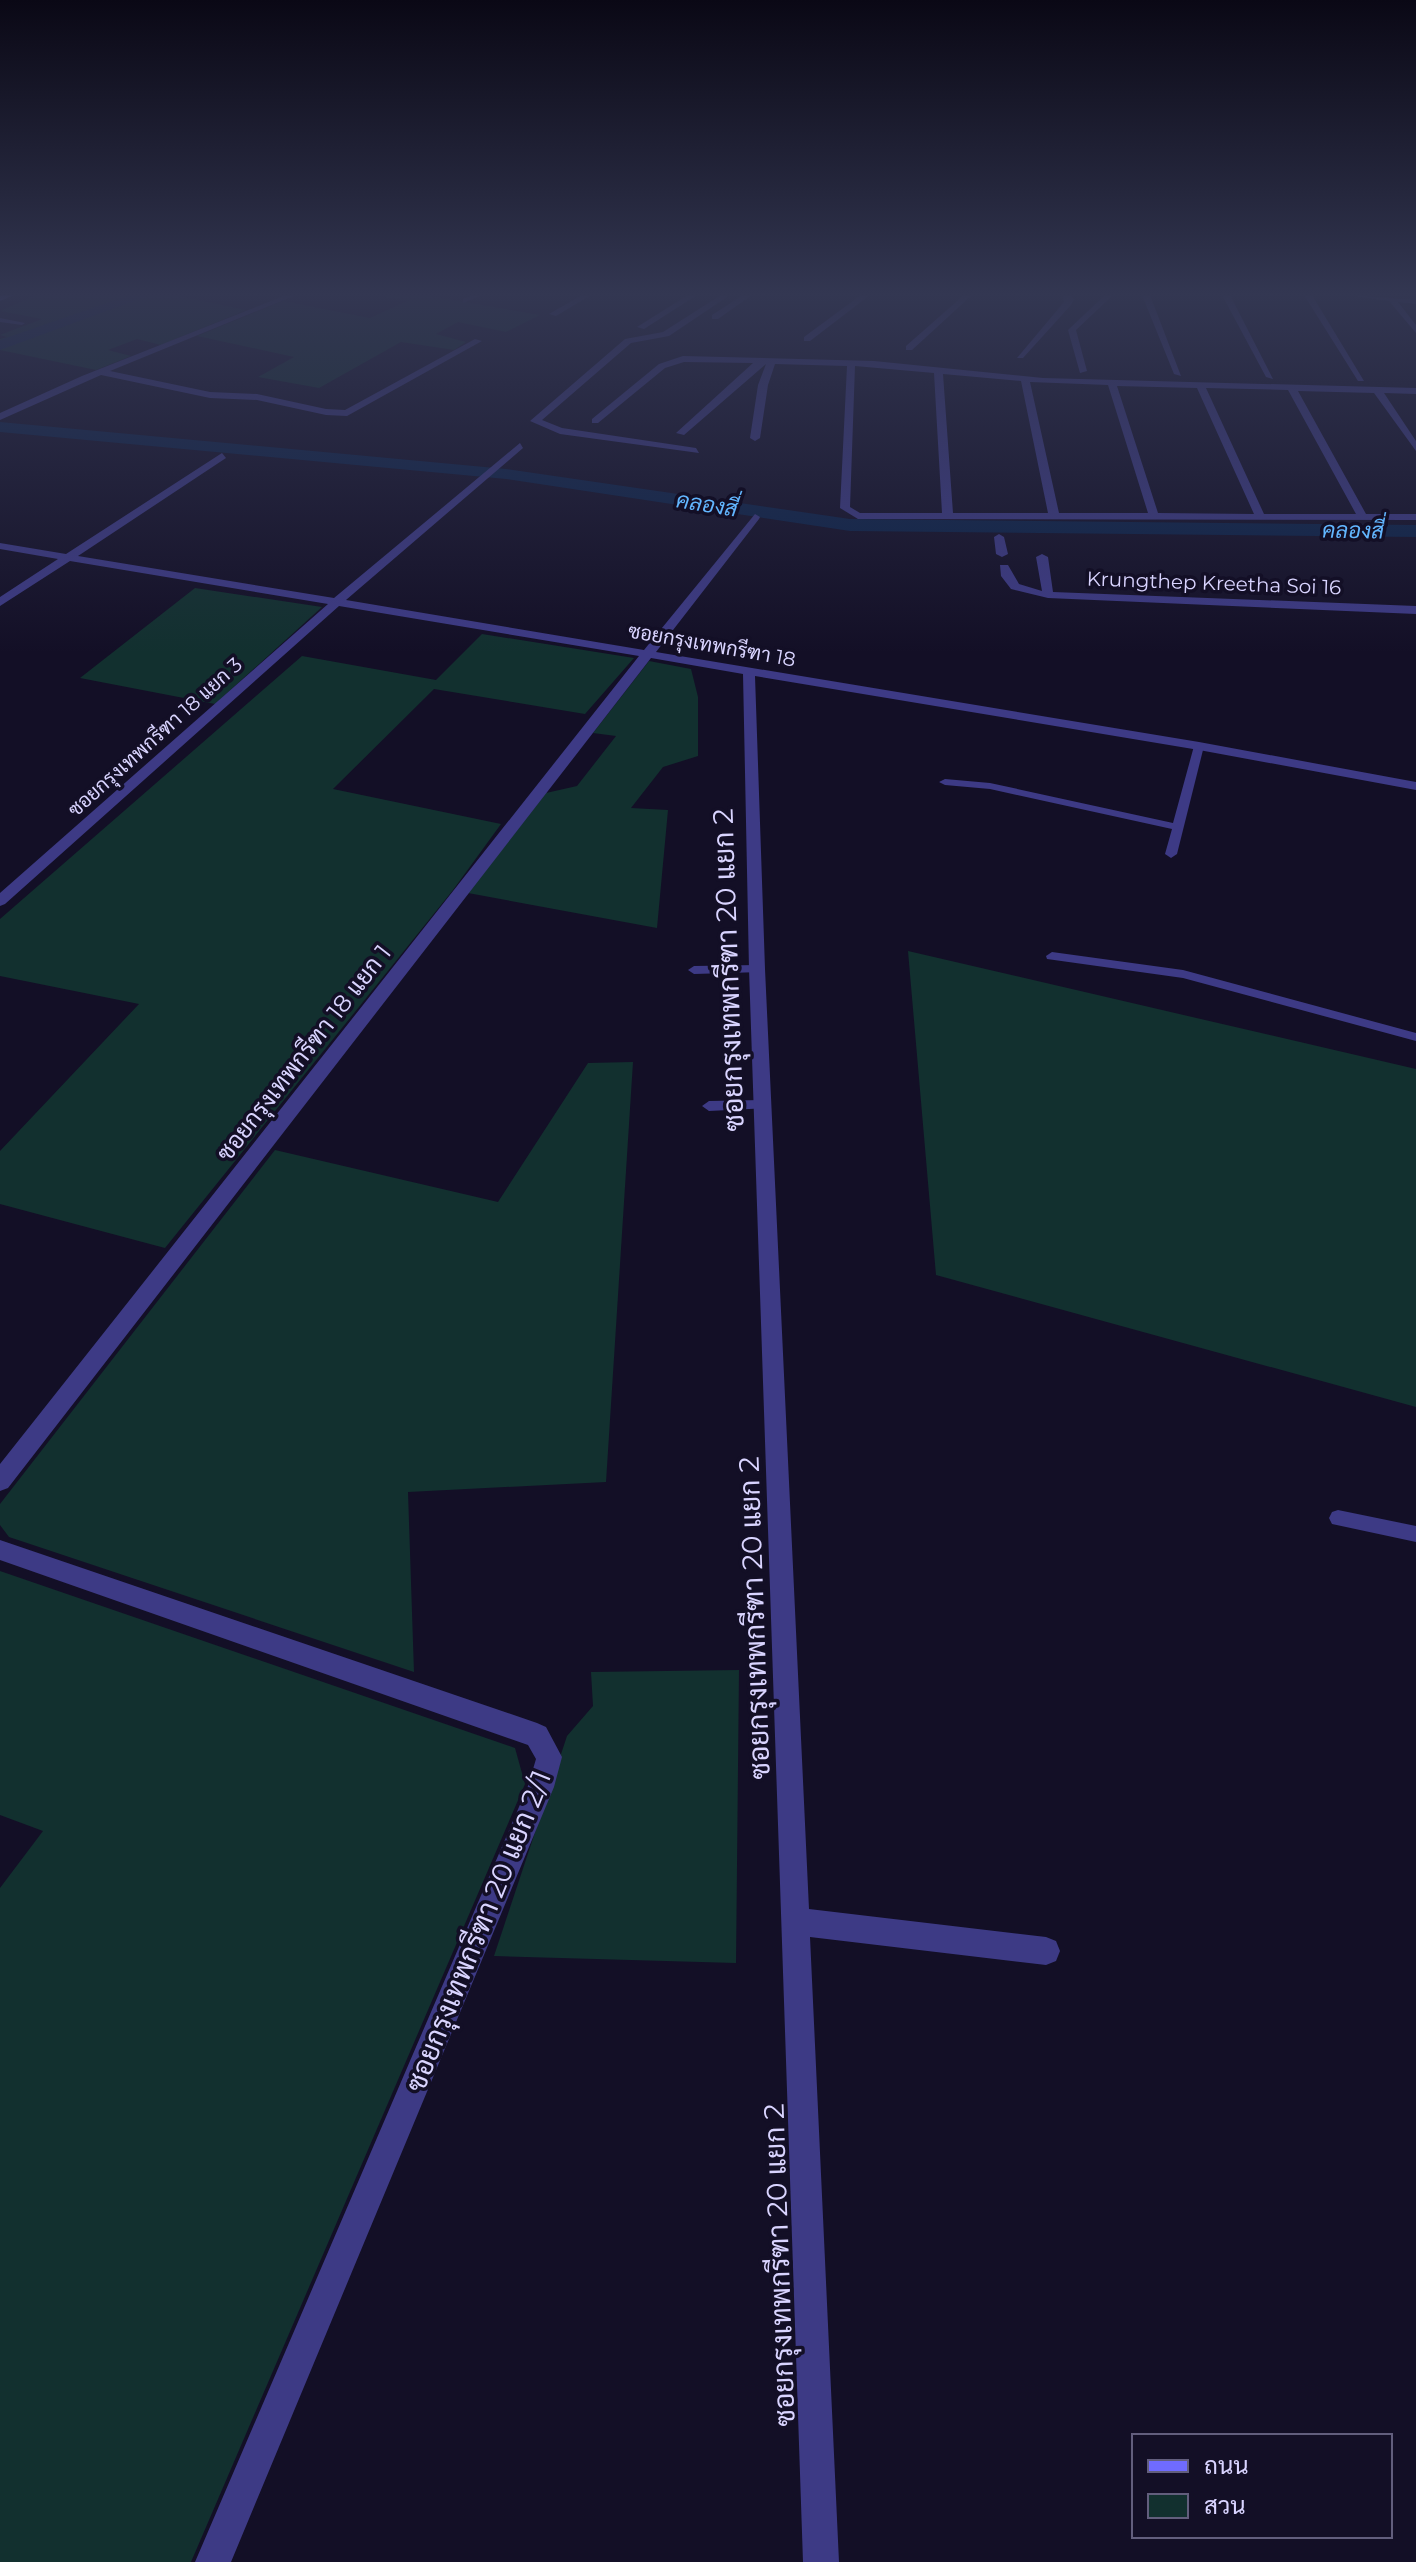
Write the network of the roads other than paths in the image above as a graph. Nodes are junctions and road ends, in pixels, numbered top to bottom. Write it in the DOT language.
graph roads {
  1 [pos="542,415"];
  2 [pos="603,415"];
  3 [pos="702,415"];
  4 [pos="759,415"];
  5 [pos="849,415"];
  6 [pos="941,415"];
  7 [pos="1032,415"];
  8 [pos="1122,415"];
  9 [pos="1214,415"];
  10 [pos="1306,415"];
  11 [pos="1394,415"];
  12 [pos="595,421"];
  13 [pos="681,433"];
  14 [pos="755,438"];
  15 [pos="520,446"];
  16 [pos="1416,448"];
  17 [pos="696,451"];
  18 [pos="222,456"];
  19 [pos="1260,516"];
  20 [pos="755,517"];
  21 [pos="948,517"];
  22 [pos="1054,517"];
  23 [pos="1154,517"];
  24 [pos="1363,517"];
  25 [pos="1416,517"];
  26 [pos="999,537"];
  27 [pos="0,546"];
  28 [pos="67,557"];
  29 [pos="1042,557"];
  30 [pos="1048,595"];
  31 [pos="0,602"];
  32 [pos="337,602"];
  33 [pos="1416,610"];
  34 [pos="646,654"];
  35 [pos="749,671"];
  36 [pos="1199,746"];
  37 [pos="945,782"];
  38 [pos="1416,786"];
  39 [pos="1177,827"];
  40 [pos="1171,854"];
  41 [pos="0,901"];
  42 [pos="1052,956"];
  43 [pos="757,969"];
  44 [pos="694,970"];
  45 [pos="1416,1037"];
  46 [pos="763,1105"];
  47 [pos="709,1106"];
  48 [pos="0,1481"];
  49 [pos="1338,1518"];
  50 [pos="1416,1534"];
  51 [pos="0,1550"];
  52 [pos="796,1921"];
  53 [pos="1046,1951"];
  54 [pos="213,2562"];
  55 [pos="821,2562"];
  1 -- 17 [label="street"];
  2 -- 12 [label="street"];
  3 -- 13 [label="street"];
  4 -- 14 [label="street"];
  5 -- 21 [label="street"];
  6 -- 21 [label="street"];
  7 -- 22 [label="street"];
  8 -- 23 [label="street"];
  9 -- 19 [label="street"];
  10 -- 24 [label="street"];
  11 -- 16 [label="street"];
  15 -- 32 [label="street, ซอยกรุงเทพกรีฑา 18 แยก 3"];
  18 -- 28 [label="street"];
  19 -- 23 [label="street"];
  19 -- 24 [label="street"];
  20 -- 34 [label="street, ซอยกรุงเทพกรีฑา 18 แยก 1"];
  21 -- 22 [label="street"];
  22 -- 23 [label="street"];
  24 -- 25 [label="street"];
  26 -- 30 [label="street, Krungthep Kreetha Soi 16"];
  27 -- 28 [label="street, ซอยกรุงเทพกรีฑา 18"];
  28 -- 31 [label="street"];
  28 -- 32 [label="street, ซอยกรุงเทพกรีฑา 18"];
  29 -- 30 [label="street"];
  30 -- 33 [label="street, Krungthep Kreetha Soi 16"];
  32 -- 34 [label="street, ซอยกรุงเทพกรีฑา 18"];
  32 -- 41 [label="street, ซอยกรุงเทพกรีฑา 18 แยก 3"];
  34 -- 35 [label="street, ซอยกรุงเทพกรีฑา 18"];
  34 -- 48 [label="street, ซอยกรุงเทพกรีฑา 18 แยก 1"];
  35 -- 36 [label="street, ซอยกรุงเทพกรีฑา 18"];
  35 -- 43 [label="street, ซอยกรุงเทพกรีฑา 20 แยก 2"];
  36 -- 38 [label="street, ซอยกรุงเทพกรีฑา 18"];
  36 -- 39 [label="lane"];
  37 -- 39 [label="lane"];
  39 -- 40 [label="lane"];
  42 -- 45 [label="lane"];
  43 -- 44 [label="lane"];
  43 -- 46 [label="street, ซอยกรุงเทพกรีฑา 20 แยก 2"];
  46 -- 47 [label="lane"];
  46 -- 52 [label="street, ซอยกรุงเทพกรีฑา 20 แยก 2"];
  49 -- 50 [label="lane"];
  51 -- 54 [label="street, ซอยกรุงเทพกรีฑา 20 แยก 2/1"];
  52 -- 53 [label="street"];
  52 -- 55 [label="street, ซอยกรุงเทพกรีฑา 20 แยก 2"];
}
